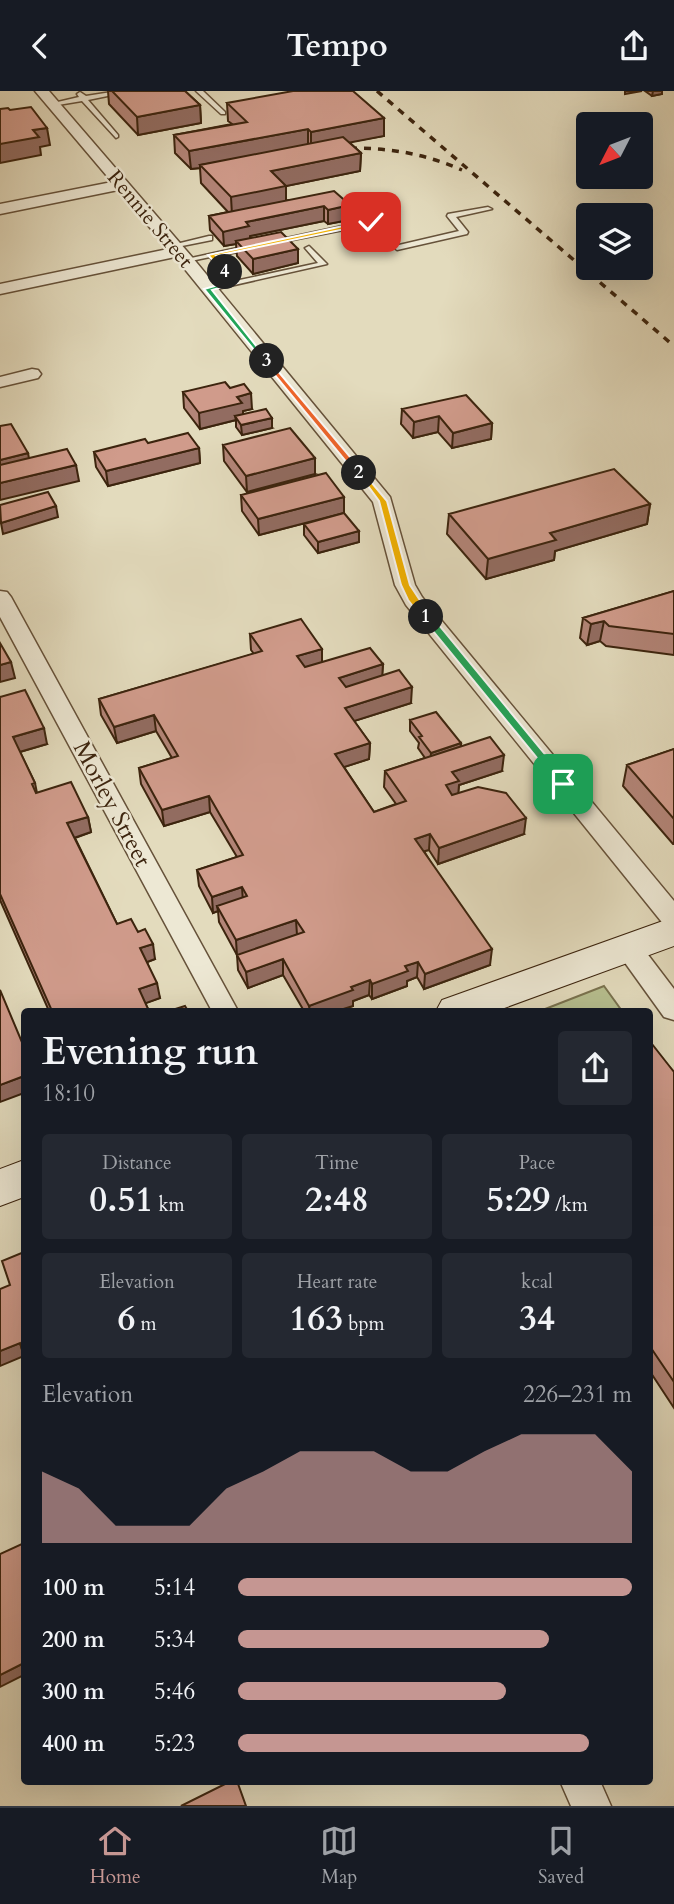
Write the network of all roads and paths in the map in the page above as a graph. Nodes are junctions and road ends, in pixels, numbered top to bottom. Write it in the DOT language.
graph roads {
  1 [pos="42,91"];
  2 [pos="78,91"];
  3 [pos="129,91"];
  4 [pos="200,91"];
  5 [pos="84,99"];
  6 [pos="52,104"];
  7 [pos="223,113"];
  8 [pos="116,136"];
  9 [pos="121,185"];
  10 [pos="356,205"];
  11 [pos="0,209"];
  12 [pos="488,209"];
  13 [pos="371,222"];
  14 [pos="209,238"];
  15 [pos="309,248"];
  16 [pos="179,253"];
  17 [pos="212,255"];
  18 [pos="233,283"];
  19 [pos="0,289"];
  20 [pos="208,289"];
  21 [pos="32,374"];
  22 [pos="0,382"];
  23 [pos="0,597"];
  24 [pos="674,919"];
  25 [pos="674,931"];
  26 [pos="626,946"];
  27 [pos="223,1008"];
  28 [pos="463,1008"];
  29 [pos="674,1009"];
  30 [pos="21,1179"];
  31 [pos="0,1188"];
  32 [pos="581,1785"];
  33 [pos="592,1806"];
  1 -- 6 [label="street, Rennie Street"];
  2 -- 5 [label="lane"];
  3 -- 5 [label="lane"];
  4 -- 7 [label="lane"];
  5 -- 6 [label="lane"];
  5 -- 8 [label="lane"];
  6 -- 9 [label="street, Rennie Street"];
  9 -- 11 [label="street"];
  9 -- 16 [label="street, Rennie Street"];
  10 -- 13 [label="lane"];
  12 -- 13 [label="lane"];
  13 -- 17 [label="lane"];
  14 -- 16 [label="lane"];
  15 -- 18 [label="lane"];
  16 -- 17 [label="lane"];
  16 -- 19 [label="street"];
  16 -- 20 [label="street, Rennie Street"];
  17 -- 18 [label="lane"];
  18 -- 20 [label="lane"];
  20 -- 24 [label="street, Rennie Street"];
  21 -- 22 [label="street"];
  23 -- 27 [label="street, Morley Street"];
  25 -- 26 [label="main road"];
  26 -- 28 [label="main road"];
  26 -- 29 [label="street"];
  30 -- 31 [label="main road"];
  32 -- 33 [label="street"];
}
